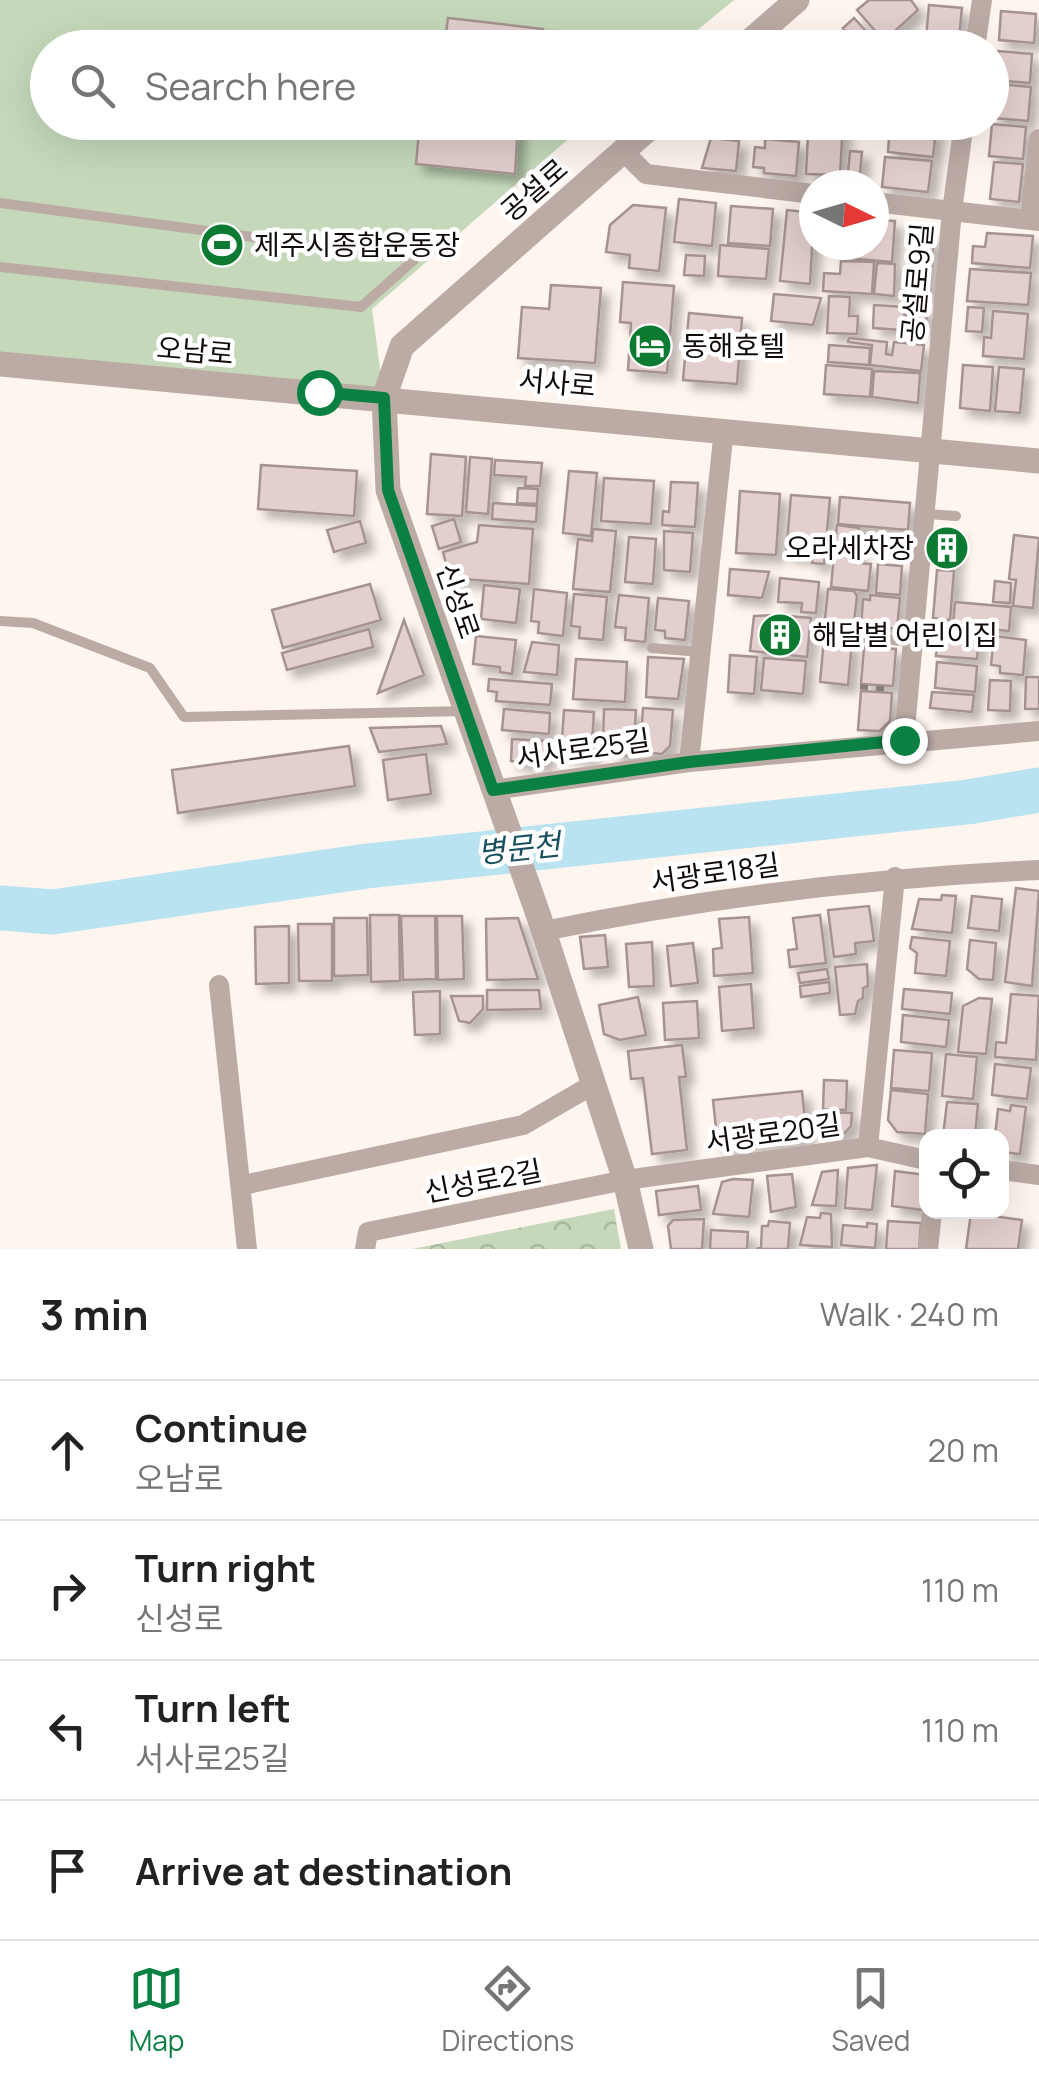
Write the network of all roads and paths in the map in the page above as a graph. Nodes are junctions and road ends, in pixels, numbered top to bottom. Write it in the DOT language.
graph roads {
  1 [pos="797,0"];
  2 [pos="982,0"];
  3 [pos="763,30"];
  4 [pos="978,30"];
  5 [pos="1039,139"];
  6 [pos="636,140"];
  7 [pos="962,140"];
  8 [pos="624,151"];
  9 [pos="799,192"];
  10 [pos="0,202"];
  11 [pos="889,204"];
  12 [pos="952,211"];
  13 [pos="1034,220"];
  14 [pos="0,267"];
  15 [pos="0,364"];
  16 [pos="384,398"];
  17 [pos="724,429"];
  18 [pos="930,450"];
  19 [pos="1039,460"];
  20 [pos="926,514"];
  21 [pos="956,516"];
  22 [pos="0,622"];
  23 [pos="825,634"];
  24 [pos="914,642"];
  25 [pos="652,648"];
  26 [pos="701,652"];
  27 [pos="860,687"];
  28 [pos="894,690"];
  29 [pos="465,711"];
  30 [pos="1039,731"];
  31 [pos="904,740"];
  32 [pos="689,762"];
  33 [pos="493,790"];
  34 [pos="1039,870"];
  35 [pos="895,877"];
  36 [pos="541,923"];
  37 [pos="219,985"];
  38 [pos="594,1084"];
  39 [pos="868,1147"];
  40 [pos="919,1158"];
  41 [pos="1009,1171"];
  42 [pos="1039,1175"];
  43 [pos="626,1180"];
  44 [pos="243,1184"];
  45 [pos="931,1219"];
  46 [pos="247,1249"];
  47 [pos="365,1249"];
  48 [pos="641,1249"];
  49 [pos="928,1249"];
  1 -- 3 [label="street"];
  2 -- 4 [label="street"];
  5 -- 13 [label="street"];
  6 -- 8 [label="street, 공설로"];
  7 -- 12 [label="street, 공설로9길"];
  8 -- 9 [label="street"];
  8 -- 16 [label="street, 공설로"];
  10 -- 14 [label="lane"];
  11 -- 12 [label="street"];
  12 -- 13 [label="street"];
  12 -- 18 [label="street, 공설로9길"];
  15 -- 16 [label="street, 오남로"];
  16 -- 17 [label="street, 서사로"];
  16 -- 29 [label="street, 신성로"];
  17 -- 18 [label="street, 서사로"];
  17 -- 26 [label="street"];
  18 -- 19 [label="street, 서사로"];
  18 -- 20 [label="street"];
  20 -- 21 [label="lane"];
  20 -- 24 [label="street"];
  22 -- 29 [label="lane"];
  23 -- 24 [label="lane"];
  24 -- 31 [label="street"];
  25 -- 26 [label="lane"];
  26 -- 32 [label="street"];
  27 -- 28 [label="path"];
  29 -- 33 [label="street, 신성로"];
  30 -- 31 [label="street, 서사로25길"];
  31 -- 32 [label="street, 서사로25길"];
  32 -- 33 [label="street, 서사로25길"];
  33 -- 36 [label="street, 신성로"];
  34 -- 35 [label="street, 서광로18길"];
  35 -- 36 [label="street, 서광로18길"];
  35 -- 39 [label="street"];
  36 -- 38 [label="street"];
  37 -- 44 [label="street"];
  38 -- 43 [label="street"];
  38 -- 44 [label="street"];
  39 -- 40 [label="street, 서광로20길"];
  39 -- 43 [label="street, 서광로20길"];
  41 -- 42 [label="street"];
  43 -- 47 [label="street, 신성로2길"];
  43 -- 48 [label="street"];
  44 -- 46 [label="street"];
  45 -- 49 [label="street"];
}
